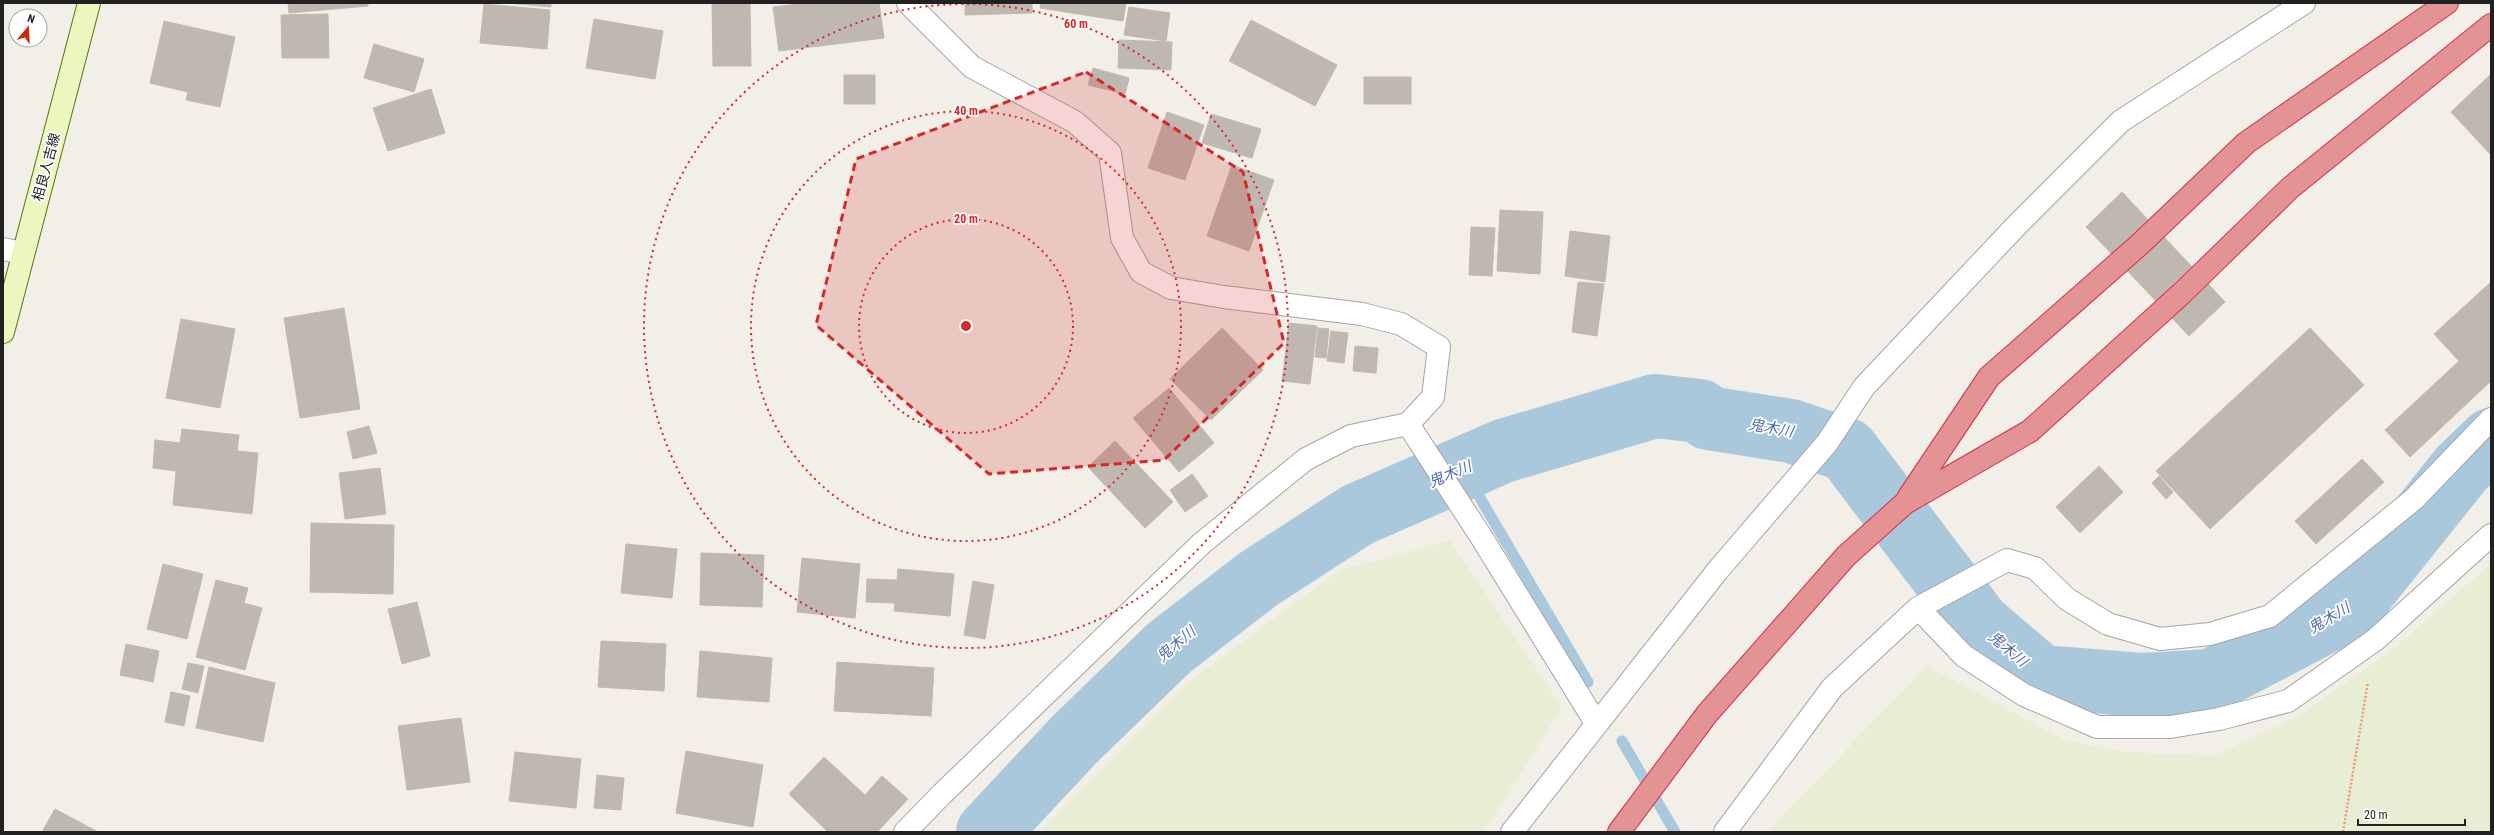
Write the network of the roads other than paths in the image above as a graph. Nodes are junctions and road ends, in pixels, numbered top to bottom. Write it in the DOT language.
graph roads {
  1 [pos="89,3"];
  2 [pos="908,3"];
  3 [pos="2304,3"];
  4 [pos="2447,3"];
  5 [pos="2491,25"];
  6 [pos="13,251"];
  7 [pos="3,332"];
  8 [pos="2491,420"];
  9 [pos="1409,425"];
  10 [pos="1905,503"];
  11 [pos="2491,535"];
  12 [pos="1918,608"];
  13 [pos="1596,723"];
  14 [pos="905,832"];
  15 [pos="1512,832"];
  16 [pos="1619,832"];
  17 [pos="1725,832"];
  1 -- 6 [label="main road, 相良人吉線"];
  2 -- 9 [label="street"];
  3 -- 13 [label="street"];
  4 -- 10 [label="highway"];
  5 -- 10 [label="highway"];
  6 -- 7 [label="main road, 相良人吉線"];
  8 -- 12 [label="street"];
  9 -- 13 [label="street"];
  9 -- 14 [label="street"];
  10 -- 16 [label="highway"];
  11 -- 12 [label="street"];
  12 -- 17 [label="street"];
  13 -- 15 [label="street"];
}
